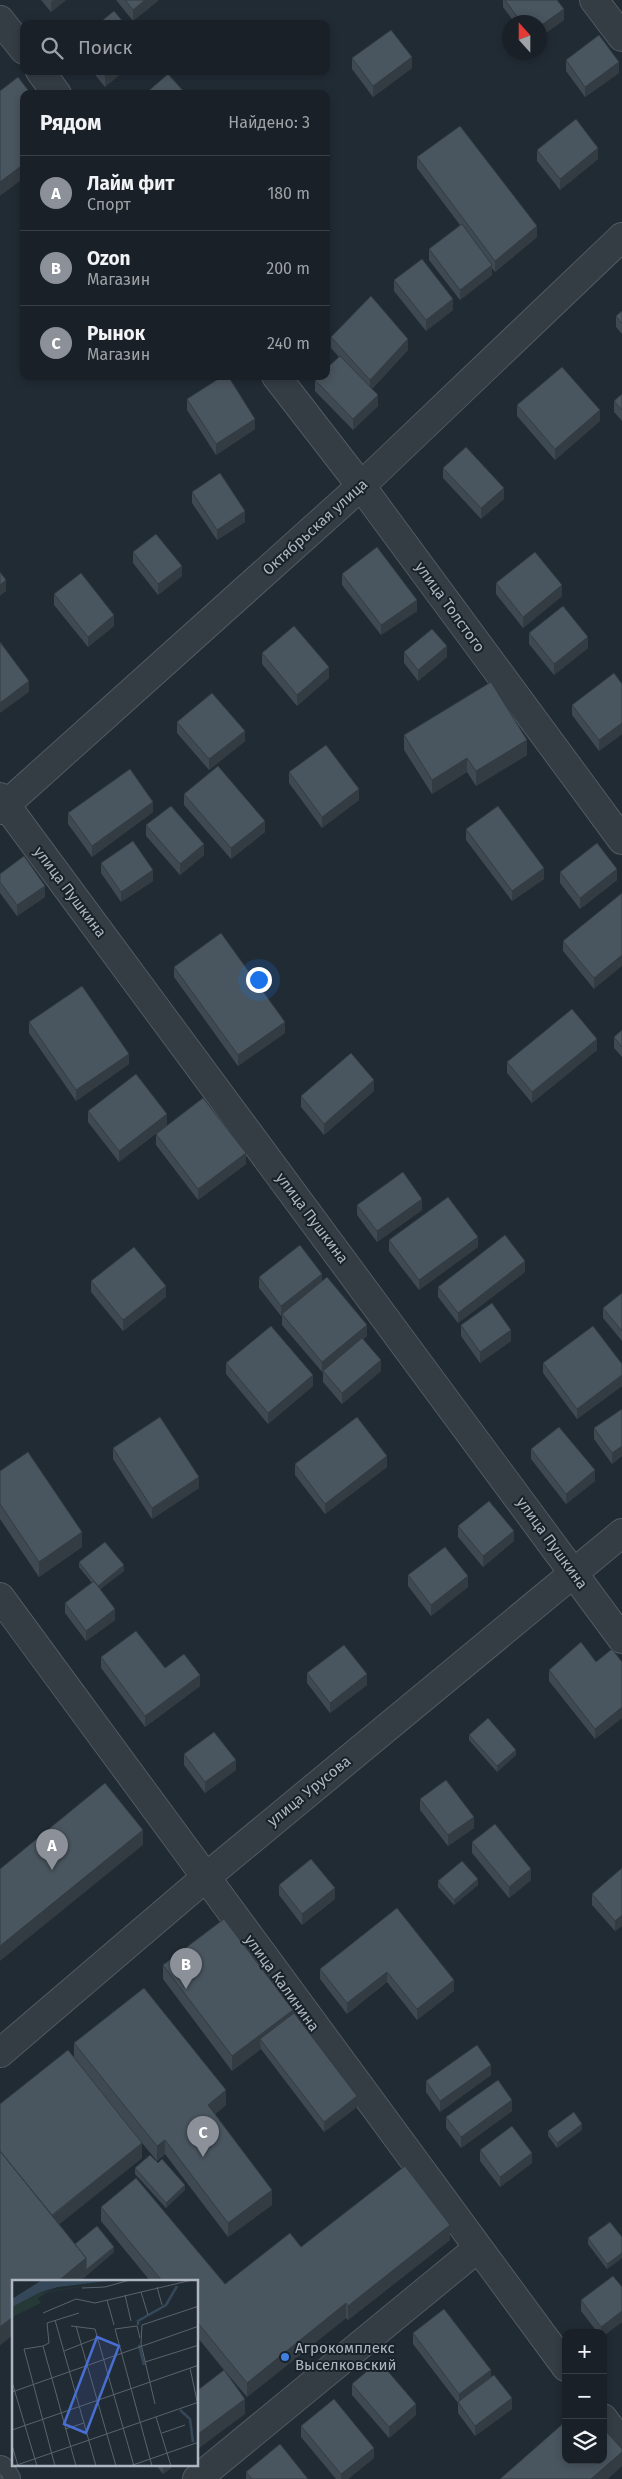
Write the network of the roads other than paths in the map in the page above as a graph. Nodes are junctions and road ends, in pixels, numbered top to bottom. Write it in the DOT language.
graph roads {
  1 [pos="594,0"];
  2 [pos="0,20"];
  3 [pos="622,37"];
  4 [pos="20,45"];
  5 [pos="43,75"];
  6 [pos="54,90"];
  7 [pos="622,237"];
  8 [pos="279,380"];
  9 [pos="361,486"];
  10 [pos="2,804"];
  11 [pos="622,840"];
  12 [pos="622,1533"];
  13 [pos="575,1573"];
  14 [pos="0,1597"];
  15 [pos="622,1639"];
  16 [pos="205,1878"];
  17 [pos="0,2053"];
  18 [pos="478,2248"];
  19 [pos="562,2362"];
  20 [pos="604,2419"];
  21 [pos="622,2444"];
  22 [pos="0,2470"];
  23 [pos="6,2479"];
  24 [pos="197,2479"];
  1 -- 3 [label="street"];
  2 -- 4 [label="street"];
  5 -- 6 [label="street"];
  7 -- 9 [label="street, Октябрьская улица"];
  8 -- 9 [label="street, улица Толстого"];
  9 -- 10 [label="street, Октябрьская улица"];
  9 -- 11 [label="street, улица Толстого"];
  10 -- 13 [label="street, улица Пушкина"];
  12 -- 13 [label="street, улица Урусова"];
  13 -- 15 [label="street, улица Пушкина"];
  13 -- 16 [label="street, улица Урусова"];
  14 -- 16 [label="street, улица Калинина"];
  16 -- 17 [label="street, улица Урусова"];
  16 -- 18 [label="street, улица Калинина"];
  18 -- 19 [label="street, улица Калинина"];
  18 -- 24 [label="street"];
  20 -- 21 [label="street"];
  22 -- 23 [label="street"];
}
